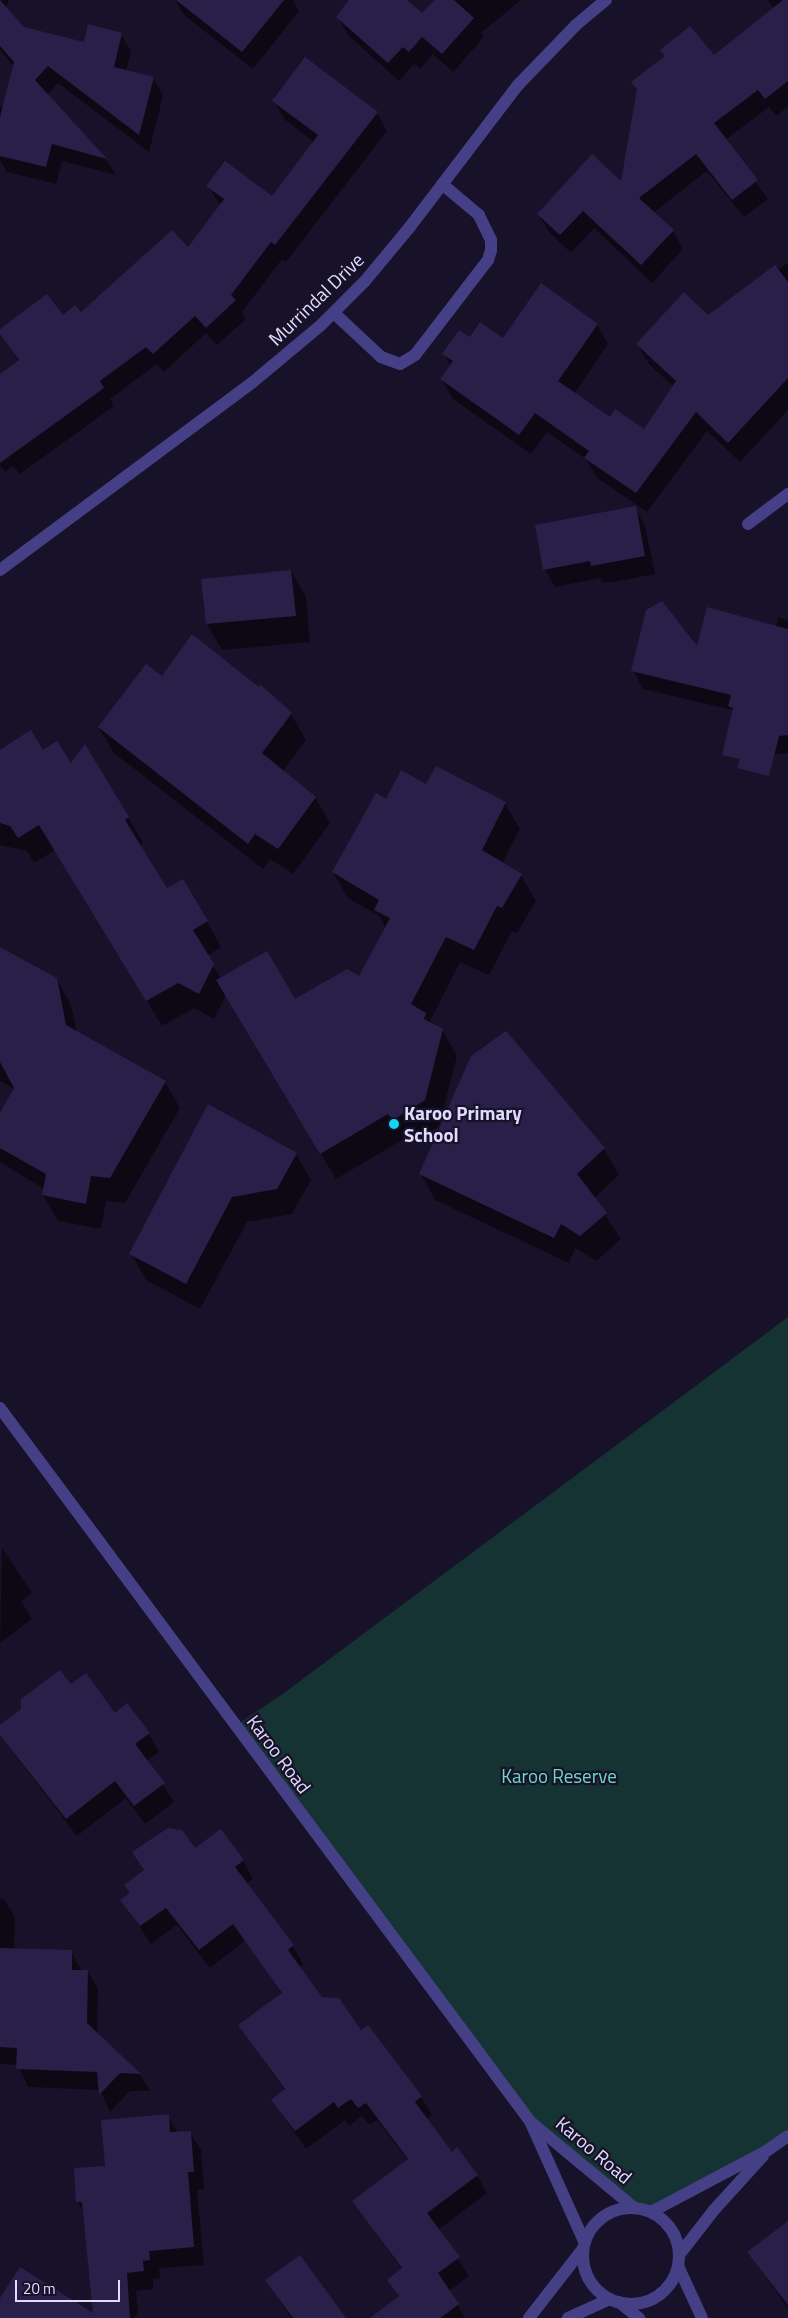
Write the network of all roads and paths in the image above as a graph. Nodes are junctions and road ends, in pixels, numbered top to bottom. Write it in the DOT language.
graph roads {
  1 [pos="606,0"];
  2 [pos="442,184"];
  3 [pos="334,312"];
  4 [pos="788,494"];
  5 [pos="748,524"];
  6 [pos="0,570"];
  7 [pos="0,1408"];
  8 [pos="530,2121"];
  9 [pos="788,2136"];
  10 [pos="768,2150"];
  11 [pos="633,2207"];
  12 [pos="651,2212"];
  13 [pos="583,2246"];
  14 [pos="678,2261"];
  15 [pos="615,2301"];
  16 [pos="530,2318"];
  17 [pos="568,2318"];
  18 [pos="639,2318"];
  19 [pos="702,2318"];
  1 -- 2 [label="street, Murrindal Drive"];
  2 -- 3 [label="street, Murrindal Drive"];
  2 -- 3 [label="street"];
  3 -- 6 [label="street, Murrindal Drive"];
  4 -- 5 [label="street"];
  7 -- 8 [label="street, Karoo Road"];
  8 -- 11 [label="street, Karoo Road"];
  8 -- 13 [label="street, Karoo Road"];
  9 -- 10 [label="street"];
  10 -- 12 [label="street"];
  10 -- 14 [label="street"];
  11 -- 12 [label="street"];
  11 -- 13 [label="street"];
  12 -- 14 [label="street"];
  13 -- 15 [label="street"];
  13 -- 16 [label="street"];
  14 -- 15 [label="street"];
  14 -- 19 [label="street"];
  15 -- 17 [label="street"];
  15 -- 18 [label="street"];
}
